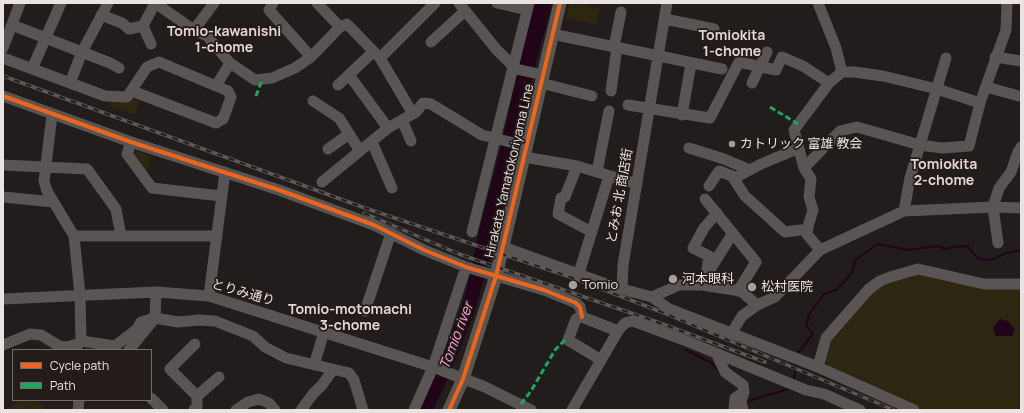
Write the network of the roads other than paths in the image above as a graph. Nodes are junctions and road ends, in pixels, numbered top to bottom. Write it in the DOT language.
graph roads {
  1 [pos="20,3"];
  2 [pos="61,3"];
  3 [pos="108,3"];
  4 [pos="155,3"];
  5 [pos="214,3"];
  6 [pos="273,3"];
  7 [pos="317,3"];
  8 [pos="435,3"];
  9 [pos="497,3"];
  10 [pos="560,3"];
  11 [pos="667,3"];
  12 [pos="818,3"];
  13 [pos="1007,3"];
  14 [pos="528,6"];
  15 [pos="462,7"];
  16 [pos="621,12"];
  17 [pos="101,15"];
  18 [pos="665,19"];
  19 [pos="12,25"];
  20 [pos="143,26"];
  21 [pos="340,26"];
  22 [pos="194,30"];
  23 [pos="714,30"];
  24 [pos="552,34"];
  25 [pos="45,38"];
  26 [pos="431,42"];
  27 [pos="151,44"];
  28 [pos="616,47"];
  29 [pos="3,48"];
  30 [pos="82,52"];
  31 [pos="767,52"];
  32 [pos="376,55"];
  33 [pos="658,56"];
  34 [pos="311,57"];
  35 [pos="995,57"];
  36 [pos="3,58"];
  37 [pos="946,58"];
  38 [pos="1021,61"];
  39 [pos="230,63"];
  40 [pos="692,64"];
  41 [pos="515,67"];
  42 [pos="759,67"];
  43 [pos="119,68"];
  44 [pos="32,69"];
  45 [pos="722,69"];
  46 [pos="842,72"];
  47 [pos="350,75"];
  48 [pos="539,77"];
  49 [pos="70,83"];
  50 [pos="752,83"];
  51 [pos="829,83"];
  52 [pos="338,85"];
  53 [pos="216,86"];
  54 [pos="986,87"];
  55 [pos="937,89"];
  56 [pos="132,91"];
  57 [pos="611,91"];
  58 [pos="3,96"];
  59 [pos="592,96"];
  60 [pos="1019,96"];
  61 [pos="313,101"];
  62 [pos="980,103"];
  63 [pos="628,105"];
  64 [pos="650,110"];
  65 [pos="609,111"];
  66 [pos="413,114"];
  67 [pos="52,115"];
  68 [pos="682,115"];
  69 [pos="402,120"];
  70 [pos="388,128"];
  71 [pos="349,134"];
  72 [pos="498,139"];
  73 [pos="411,141"];
  74 [pos="131,142"];
  75 [pos="372,142"];
  76 [pos="920,145"];
  77 [pos="1021,147"];
  78 [pos="689,148"];
  79 [pos="328,149"];
  80 [pos="522,149"];
  81 [pos="797,149"];
  82 [pos="360,151"];
  83 [pos="3,165"];
  84 [pos="577,166"];
  85 [pos="45,167"];
  86 [pos="804,168"];
  87 [pos="750,170"];
  88 [pos="225,172"];
  89 [pos="597,172"];
  90 [pos="609,176"];
  91 [pos="735,178"];
  92 [pos="322,182"];
  93 [pos="637,184"];
  94 [pos="709,186"];
  95 [pos="392,188"];
  96 [pos="221,196"];
  97 [pos="3,197"];
  98 [pos="705,199"];
  99 [pos="52,202"];
  100 [pos="993,207"];
  101 [pos="1021,208"];
  102 [pos="904,211"];
  103 [pos="717,213"];
  104 [pos="808,228"];
  105 [pos="472,232"];
  106 [pos="592,232"];
  107 [pos="391,233"];
  108 [pos="733,233"];
  109 [pos="74,236"];
  110 [pos="121,236"];
  111 [pos="217,236"];
  112 [pos="998,243"];
  113 [pos="503,247"];
  114 [pos="820,250"];
  115 [pos="467,267"];
  116 [pos="578,273"];
  117 [pos="491,275"];
  118 [pos="704,280"];
  119 [pos="1021,284"];
  120 [pos="622,288"];
  121 [pos="738,291"];
  122 [pos="156,292"];
  123 [pos="80,296"];
  124 [pos="209,296"];
  125 [pos="652,297"];
  126 [pos="3,299"];
  127 [pos="757,305"];
  128 [pos="365,311"];
  129 [pos="582,317"];
  130 [pos="155,318"];
  131 [pos="618,331"];
  132 [pos="324,332"];
  133 [pos="731,334"];
  134 [pos="195,344"];
  135 [pos="3,345"];
  136 [pos="78,345"];
  137 [pos="130,349"];
  138 [pos="716,353"];
  139 [pos="601,360"];
  140 [pos="314,365"];
  141 [pos="433,367"];
  142 [pos="818,367"];
  143 [pos="332,371"];
  144 [pos="219,377"];
  145 [pos="463,379"];
  146 [pos="744,392"];
  147 [pos="197,396"];
  148 [pos="152,399"];
  149 [pos="163,410"];
  150 [pos="194,410"];
  151 [pos="236,410"];
  152 [pos="275,410"];
  153 [pos="302,410"];
  154 [pos="363,410"];
  155 [pos="414,410"];
  156 [pos="449,410"];
  157 [pos="531,410"];
  158 [pos="572,410"];
  159 [pos="734,410"];
  160 [pos="743,410"];
  161 [pos="860,410"];
  162 [pos="914,410"];
  1 -- 19 [label="street"];
  2 -- 25 [label="street"];
  3 -- 17 [label="street"];
  4 -- 20 [label="street"];
  4 -- 22 [label="street"];
  5 -- 22 [label="street"];
  6 -- 34 [label="street"];
  7 -- 21 [label="street"];
  8 -- 32 [label="street"];
  9 -- 14 [label="street"];
  10 -- 24 [label="main road, Hirakata Yamatokoriyama Line"];
  11 -- 18 [label="street, とみお 北 商店街"];
  12 -- 46 [label="street"];
  13 -- 35 [label="street"];
  14 -- 41 [label="street"];
  15 -- 26 [label="street"];
  15 -- 41 [label="street"];
  16 -- 28 [label="street"];
  17 -- 20 [label="street"];
  17 -- 30 [label="street"];
  18 -- 23 [label="street"];
  18 -- 33 [label="street, とみお 北 商店街"];
  19 -- 25 [label="street"];
  19 -- 29 [label="street"];
  20 -- 27 [label="street"];
  21 -- 32 [label="street"];
  21 -- 34 [label="street"];
  22 -- 39 [label="street"];
  24 -- 28 [label="street"];
  24 -- 48 [label="main road, Hirakata Yamatokoriyama Line"];
  25 -- 30 [label="street"];
  25 -- 44 [label="street"];
  28 -- 33 [label="street"];
  28 -- 57 [label="street"];
  30 -- 43 [label="street"];
  30 -- 49 [label="street"];
  31 -- 42 [label="street"];
  32 -- 47 [label="street"];
  32 -- 66 [label="street"];
  33 -- 40 [label="street"];
  33 -- 64 [label="street, とみお 北 商店街"];
  34 -- 39 [label="street"];
  35 -- 38 [label="street"];
  35 -- 54 [label="street"];
  36 -- 44 [label="street"];
  37 -- 55 [label="street"];
  39 -- 53 [label="street"];
  40 -- 45 [label="street"];
  40 -- 68 [label="street"];
  41 -- 48 [label="street"];
  41 -- 72 [label="street"];
  42 -- 50 [label="street"];
  42 -- 51 [label="street"];
  42 -- 68 [label="street"];
  44 -- 49 [label="street"];
  46 -- 51 [label="street"];
  46 -- 55 [label="street"];
  47 -- 52 [label="street"];
  47 -- 70 [label="street"];
  48 -- 59 [label="street"];
  48 -- 80 [label="main road, Hirakata Yamatokoriyama Line"];
  49 -- 56 [label="street"];
  51 -- 81 [label="street"];
  53 -- 56 [label="street"];
  53 -- 56 [label="street"];
  54 -- 60 [label="street"];
  54 -- 62 [label="street"];
  55 -- 62 [label="street"];
  55 -- 76 [label="street"];
  58 -- 67 [label="street"];
  61 -- 71 [label="street"];
  62 -- 76 [label="street"];
  63 -- 64 [label="street"];
  64 -- 68 [label="street"];
  64 -- 93 [label="street, とみお 北 商店街"];
  65 -- 89 [label="street"];
  66 -- 69 [label="street"];
  66 -- 72 [label="street"];
  67 -- 74 [label="street"];
  67 -- 85 [label="street"];
  69 -- 70 [label="street"];
  69 -- 73 [label="street"];
  70 -- 75 [label="street"];
  71 -- 79 [label="street"];
  71 -- 82 [label="street"];
  72 -- 80 [label="street"];
  72 -- 105 [label="street"];
  74 -- 88 [label="street"];
  74 -- 96 [label="street"];
  75 -- 82 [label="street"];
  75 -- 95 [label="street"];
  76 -- 86 [label="street"];
  76 -- 102 [label="street"];
  77 -- 100 [label="street"];
  78 -- 87 [label="street"];
  80 -- 84 [label="street"];
  80 -- 113 [label="main road, Hirakata Yamatokoriyama Line"];
  81 -- 86 [label="street"];
  81 -- 87 [label="street"];
  82 -- 92 [label="street"];
  83 -- 85 [label="street"];
  84 -- 89 [label="street"];
  84 -- 106 [label="street"];
  85 -- 99 [label="street"];
  85 -- 110 [label="street"];
  86 -- 104 [label="street"];
  87 -- 91 [label="street"];
  88 -- 96 [label="street"];
  88 -- 107 [label="street"];
  89 -- 90 [label="street"];
  90 -- 93 [label="street"];
  90 -- 106 [label="street"];
  91 -- 94 [label="street"];
  91 -- 104 [label="street"];
  93 -- 120 [label="street, とみお 北 商店街"];
  96 -- 111 [label="street"];
  97 -- 99 [label="street"];
  98 -- 103 [label="street"];
  99 -- 109 [label="street"];
  100 -- 101 [label="street"];
  100 -- 102 [label="street"];
  100 -- 112 [label="street"];
  102 -- 114 [label="street"];
  103 -- 108 [label="street"];
  103 -- 118 [label="street"];
  104 -- 114 [label="street"];
  106 -- 116 [label="street"];
  107 -- 115 [label="street"];
  107 -- 128 [label="street"];
  108 -- 118 [label="street"];
  108 -- 121 [label="street"];
  109 -- 110 [label="street"];
  109 -- 123 [label="street"];
  110 -- 111 [label="street"];
  111 -- 124 [label="street"];
  113 -- 116 [label="street"];
  113 -- 117 [label="main road, Hirakata Yamatokoriyama Line"];
  114 -- 127 [label="street"];
  115 -- 117 [label="street"];
  115 -- 141 [label="street"];
  116 -- 120 [label="street"];
  117 -- 129 [label="street"];
  117 -- 145 [label="main road, Hirakata Yamatokoriyama Line"];
  118 -- 121 [label="street"];
  118 -- 125 [label="street"];
  119 -- 142 [label="street"];
  120 -- 125 [label="street"];
  121 -- 127 [label="street"];
  122 -- 123 [label="street, とりみ通り"];
  122 -- 124 [label="street, とりみ通り"];
  122 -- 130 [label="street"];
  123 -- 126 [label="street, とりみ通り"];
  123 -- 136 [label="street"];
  124 -- 132 [label="street, とりみ通り"];
  125 -- 133 [label="street"];
  127 -- 133 [label="street"];
  129 -- 131 [label="street"];
  129 -- 139 [label="street"];
  130 -- 136 [label="street"];
  130 -- 137 [label="street"];
  130 -- 140 [label="street"];
  131 -- 138 [label="street"];
  131 -- 139 [label="street"];
  132 -- 140 [label="street"];
  132 -- 141 [label="street, とりみ通り"];
  133 -- 142 [label="street"];
  134 -- 147 [label="street"];
  135 -- 136 [label="street"];
  138 -- 146 [label="street"];
  138 -- 161 [label="street"];
  139 -- 158 [label="street"];
  140 -- 143 [label="street"];
  141 -- 145 [label="street, とりみ通り"];
  141 -- 155 [label="street"];
  142 -- 162 [label="street"];
  143 -- 153 [label="street"];
  143 -- 154 [label="street"];
  144 -- 147 [label="street"];
  145 -- 156 [label="main road, Hirakata Yamatokoriyama Line"];
  145 -- 157 [label="street, とりみ通り"];
  146 -- 159 [label="street"];
  146 -- 160 [label="street"];
  147 -- 150 [label="street"];
  148 -- 149 [label="street"];
  151 -- 152 [label="street"];
}
